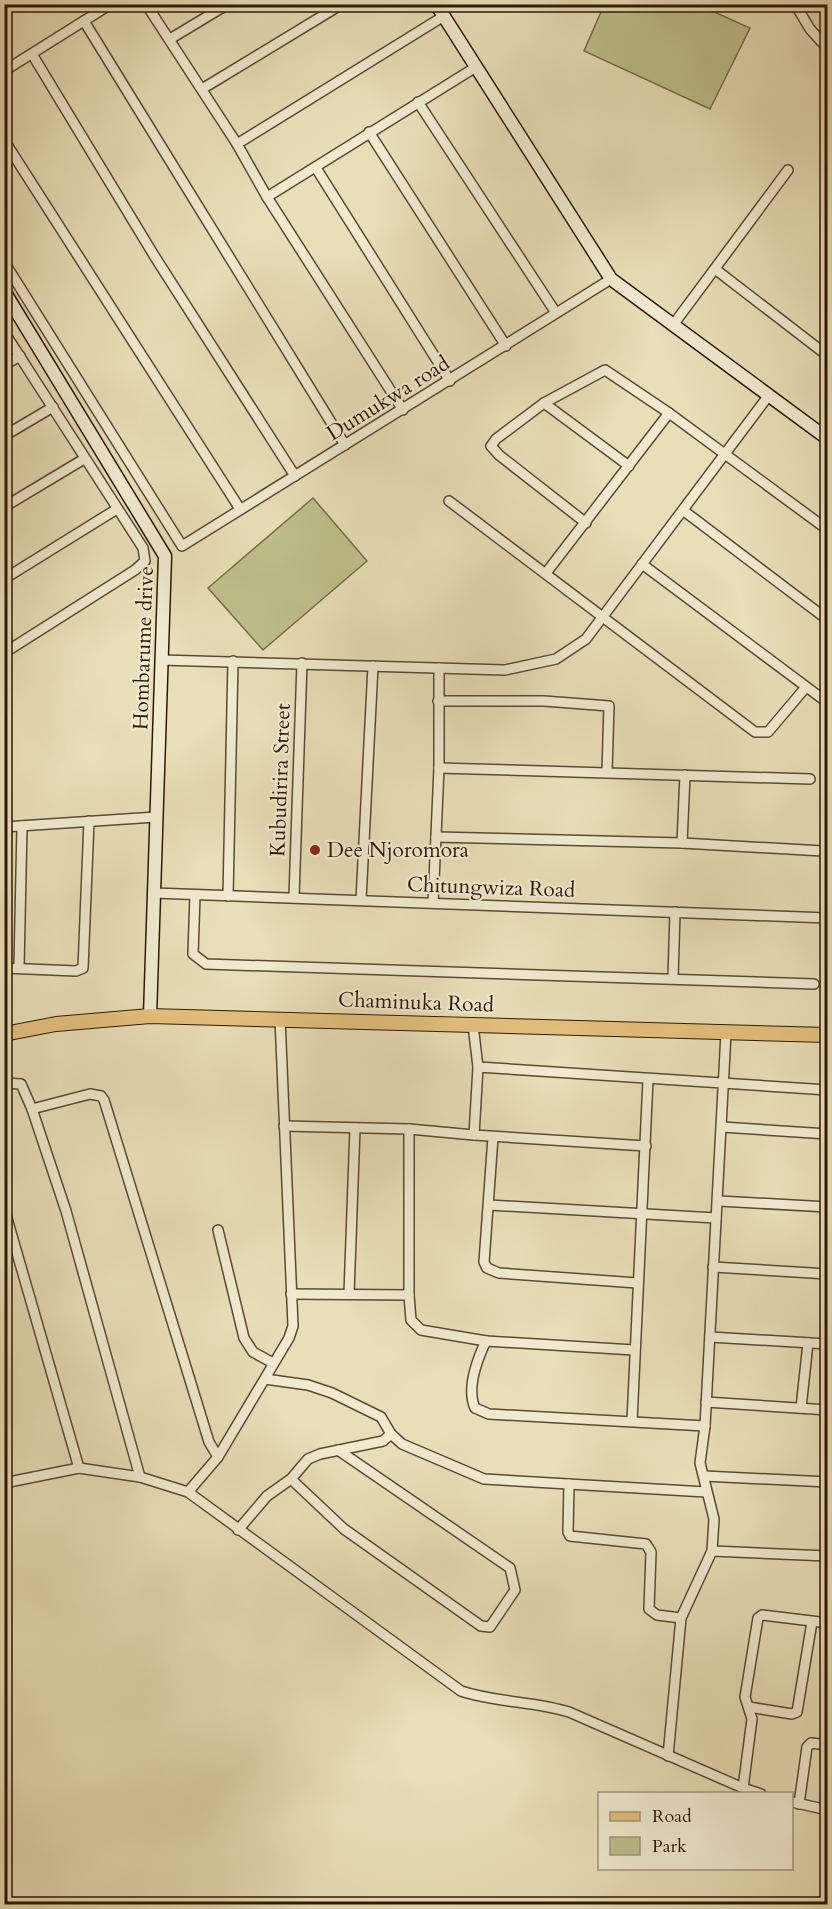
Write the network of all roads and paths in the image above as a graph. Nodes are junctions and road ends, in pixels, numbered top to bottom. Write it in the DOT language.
graph roads {
  1 [pos="111,4"];
  2 [pos="146,4"];
  3 [pos="228,4"];
  4 [pos="342,4"];
  5 [pos="436,4"];
  6 [pos="795,4"];
  7 [pos="444,16"];
  8 [pos="84,21"];
  9 [pos="170,39"];
  10 [pos="828,49"];
  11 [pos="32,54"];
  12 [pos="476,67"];
  13 [pos="4,71"];
  14 [pos="202,89"];
  15 [pos="418,102"];
  16 [pos="369,132"];
  17 [pos="4,140"];
  18 [pos="237,144"];
  19 [pos="316,168"];
  20 [pos="788,170"];
  21 [pos="267,197"];
  22 [pos="4,262"];
  23 [pos="715,269"];
  24 [pos="611,279"];
  25 [pos="4,291"];
  26 [pos="556,313"];
  27 [pos="673,325"];
  28 [pos="4,332"];
  29 [pos="506,346"];
  30 [pos="20,356"];
  31 [pos="828,356"];
  32 [pos="4,365"];
  33 [pos="450,381"];
  34 [pos="769,395"];
  35 [pos="544,404"];
  36 [pos="53,407"];
  37 [pos="403,410"];
  38 [pos="669,413"];
  39 [pos="4,436"];
  40 [pos="828,439"];
  41 [pos="345,445"];
  42 [pos="726,455"];
  43 [pos="84,459"];
  44 [pos="629,466"];
  45 [pos="296,476"];
  46 [pos="449,501"];
  47 [pos="4,507"];
  48 [pos="117,509"];
  49 [pos="240,509"];
  50 [pos="684,511"];
  51 [pos="586,523"];
  52 [pos="828,530"];
  53 [pos="642,564"];
  54 [pos="546,573"];
  55 [pos="4,579"];
  56 [pos="603,617"];
  57 [pos="828,620"];
  58 [pos="4,653"];
  59 [pos="161,660"];
  60 [pos="233,662"];
  61 [pos="302,663"];
  62 [pos="373,666"];
  63 [pos="439,668"];
  64 [pos="807,687"];
  65 [pos="438,701"];
  66 [pos="828,703"];
  67 [pos="439,768"];
  68 [pos="607,772"];
  69 [pos="685,775"];
  70 [pos="810,779"];
  71 [pos="156,817"];
  72 [pos="89,821"];
  73 [pos="22,826"];
  74 [pos="4,827"];
  75 [pos="436,837"];
  76 [pos="682,843"];
  77 [pos="823,851"];
  78 [pos="154,893"];
  79 [pos="195,895"];
  80 [pos="228,896"];
  81 [pos="294,897"];
  82 [pos="361,900"];
  83 [pos="433,903"];
  84 [pos="675,912"];
  85 [pos="828,918"];
  86 [pos="19,967"];
  87 [pos="4,968"];
  88 [pos="673,978"];
  89 [pos="814,984"];
  90 [pos="150,1016"];
  91 [pos="280,1018"];
  92 [pos="473,1025"];
  93 [pos="726,1033"];
  94 [pos="4,1034"];
  95 [pos="828,1035"];
  96 [pos="478,1067"];
  97 [pos="648,1080"];
  98 [pos="4,1083"];
  99 [pos="723,1083"];
  100 [pos="828,1090"];
  101 [pos="33,1109"];
  102 [pos="284,1126"];
  103 [pos="722,1127"];
  104 [pos="355,1128"];
  105 [pos="410,1129"];
  106 [pos="828,1134"];
  107 [pos="474,1135"];
  108 [pos="493,1137"];
  109 [pos="646,1146"];
  110 [pos="718,1201"];
  111 [pos="489,1205"];
  112 [pos="828,1207"];
  113 [pos="4,1208"];
  114 [pos="643,1214"];
  115 [pos="716,1218"];
  116 [pos="218,1230"];
  117 [pos="713,1267"];
  118 [pos="828,1274"];
  119 [pos="638,1283"];
  120 [pos="291,1294"];
  121 [pos="349,1294"];
  122 [pos="409,1295"];
  123 [pos="710,1336"];
  124 [pos="486,1341"];
  125 [pos="808,1343"];
  126 [pos="828,1344"];
  127 [pos="634,1350"];
  128 [pos="273,1363"];
  129 [pos="265,1379"];
  130 [pos="706,1402"];
  131 [pos="801,1408"];
  132 [pos="828,1410"];
  133 [pos="632,1421"];
  134 [pos="705,1426"];
  135 [pos="391,1434"];
  136 [pos="338,1450"];
  137 [pos="218,1457"];
  138 [pos="79,1468"];
  139 [pos="704,1476"];
  140 [pos="140,1477"];
  141 [pos="291,1479"];
  142 [pos="828,1482"];
  143 [pos="4,1483"];
  144 [pos="569,1484"];
  145 [pos="188,1492"];
  146 [pos="706,1492"];
  147 [pos="238,1530"];
  148 [pos="712,1551"];
  149 [pos="828,1556"];
  150 [pos="681,1618"];
  151 [pos="812,1622"];
  152 [pos="828,1623"];
  153 [pos="749,1707"];
  154 [pos="828,1745"];
  155 [pos="668,1756"];
  156 [pos="743,1788"];
  157 [pos="755,1792"];
  158 [pos="795,1803"];
  159 [pos="828,1810"];
  1 -- 8 [label="street"];
  2 -- 9 [label="street"];
  3 -- 9 [label="street"];
  4 -- 14 [label="street"];
  5 -- 7 [label="street"];
  6 -- 10 [label="street"];
  7 -- 12 [label="street"];
  7 -- 18 [label="street"];
  8 -- 11 [label="street"];
  8 -- 41 [label="street"];
  9 -- 14 [label="street"];
  11 -- 13 [label="street"];
  11 -- 45 [label="street"];
  12 -- 15 [label="street"];
  12 -- 24 [label="street"];
  14 -- 18 [label="street"];
  15 -- 16 [label="street"];
  15 -- 26 [label="street"];
  16 -- 19 [label="street"];
  16 -- 29 [label="street"];
  17 -- 49 [label="street"];
  18 -- 21 [label="street"];
  19 -- 21 [label="street"];
  19 -- 33 [label="street"];
  20 -- 23 [label="street"];
  21 -- 37 [label="street"];
  22 -- 49 [label="street, Dumukwa road"];
  23 -- 27 [label="street"];
  23 -- 31 [label="street"];
  24 -- 26 [label="street, Dumukwa road"];
  24 -- 27 [label="street"];
  25 -- 59 [label="street, Hombarume drive"];
  26 -- 29 [label="street, Dumukwa road"];
  27 -- 34 [label="street"];
  28 -- 30 [label="street"];
  29 -- 33 [label="street, Dumukwa road"];
  30 -- 32 [label="street"];
  30 -- 36 [label="street"];
  33 -- 37 [label="street, Dumukwa road"];
  34 -- 40 [label="street"];
  34 -- 42 [label="street"];
  35 -- 38 [label="street"];
  35 -- 44 [label="street"];
  35 -- 51 [label="street"];
  36 -- 39 [label="street"];
  36 -- 43 [label="street"];
  37 -- 41 [label="street, Dumukwa road"];
  38 -- 42 [label="street"];
  38 -- 44 [label="street"];
  41 -- 45 [label="street, Dumukwa road"];
  42 -- 50 [label="street"];
  42 -- 52 [label="street"];
  43 -- 47 [label="street"];
  43 -- 48 [label="street"];
  44 -- 51 [label="street"];
  45 -- 49 [label="street, Dumukwa road"];
  46 -- 54 [label="street"];
  48 -- 55 [label="street"];
  48 -- 58 [label="street"];
  50 -- 53 [label="street"];
  50 -- 57 [label="street"];
  51 -- 54 [label="street"];
  53 -- 56 [label="street"];
  53 -- 64 [label="street"];
  54 -- 56 [label="street"];
  56 -- 63 [label="street"];
  56 -- 64 [label="street"];
  59 -- 60 [label="street"];
  59 -- 71 [label="street, Hombarume drive"];
  60 -- 61 [label="street"];
  60 -- 80 [label="street"];
  61 -- 62 [label="street"];
  61 -- 81 [label="street, Kubudirira Street"];
  62 -- 63 [label="street"];
  62 -- 82 [label="street"];
  63 -- 65 [label="street"];
  64 -- 66 [label="street"];
  65 -- 67 [label="street"];
  65 -- 68 [label="street"];
  67 -- 68 [label="street"];
  67 -- 75 [label="street"];
  68 -- 69 [label="street"];
  69 -- 70 [label="street"];
  69 -- 76 [label="street"];
  71 -- 72 [label="street"];
  71 -- 78 [label="street, Hombarume drive"];
  72 -- 73 [label="street"];
  72 -- 86 [label="street"];
  73 -- 74 [label="street"];
  73 -- 86 [label="street"];
  75 -- 76 [label="street"];
  75 -- 83 [label="street"];
  76 -- 77 [label="street"];
  78 -- 79 [label="street, Chitungwiza Road"];
  78 -- 90 [label="street, Hombarume drive"];
  79 -- 80 [label="street, Chitungwiza Road"];
  79 -- 88 [label="street"];
  80 -- 81 [label="street, Chitungwiza Road"];
  81 -- 82 [label="street, Chitungwiza Road"];
  82 -- 83 [label="street, Chitungwiza Road"];
  83 -- 84 [label="street, Chitungwiza Road"];
  84 -- 85 [label="street, Chitungwiza Road"];
  84 -- 88 [label="street"];
  86 -- 87 [label="street"];
  88 -- 89 [label="street"];
  90 -- 91 [label="main road, Chaminuka Road"];
  90 -- 94 [label="main road, Chaminuka Road"];
  91 -- 92 [label="main road, Chaminuka Road"];
  91 -- 102 [label="street"];
  92 -- 93 [label="main road, Chaminuka Road"];
  92 -- 96 [label="street"];
  93 -- 95 [label="main road, Chaminuka Road"];
  93 -- 99 [label="street"];
  96 -- 97 [label="street"];
  96 -- 107 [label="street"];
  97 -- 99 [label="street"];
  97 -- 109 [label="street"];
  98 -- 101 [label="street"];
  99 -- 100 [label="street"];
  99 -- 103 [label="street"];
  101 -- 137 [label="street"];
  101 -- 140 [label="street"];
  102 -- 104 [label="street"];
  102 -- 120 [label="street"];
  103 -- 106 [label="street"];
  103 -- 110 [label="street"];
  104 -- 105 [label="street"];
  104 -- 121 [label="street"];
  105 -- 107 [label="street"];
  105 -- 122 [label="street"];
  107 -- 108 [label="street"];
  108 -- 109 [label="street"];
  108 -- 111 [label="street"];
  109 -- 114 [label="street"];
  110 -- 112 [label="street"];
  110 -- 115 [label="street"];
  111 -- 114 [label="street"];
  111 -- 119 [label="street"];
  113 -- 138 [label="street"];
  114 -- 115 [label="street"];
  114 -- 119 [label="street"];
  115 -- 117 [label="street"];
  116 -- 128 [label="street"];
  117 -- 118 [label="street"];
  117 -- 123 [label="street"];
  119 -- 127 [label="street"];
  120 -- 121 [label="street"];
  120 -- 128 [label="street"];
  121 -- 122 [label="street"];
  122 -- 124 [label="street"];
  123 -- 125 [label="street"];
  123 -- 130 [label="street"];
  124 -- 127 [label="street"];
  124 -- 133 [label="street"];
  125 -- 126 [label="street"];
  125 -- 131 [label="street"];
  127 -- 133 [label="street"];
  128 -- 129 [label="street"];
  129 -- 135 [label="street"];
  129 -- 137 [label="street"];
  130 -- 131 [label="street"];
  130 -- 134 [label="street"];
  131 -- 132 [label="street"];
  133 -- 134 [label="street"];
  134 -- 139 [label="street"];
  135 -- 136 [label="street"];
  135 -- 144 [label="street"];
  136 -- 141 [label="street"];
  136 -- 141 [label="street"];
  137 -- 145 [label="street"];
  138 -- 140 [label="street"];
  138 -- 143 [label="street"];
  139 -- 142 [label="street"];
  139 -- 146 [label="street"];
  140 -- 145 [label="street"];
  141 -- 147 [label="street"];
  144 -- 146 [label="street"];
  144 -- 150 [label="street"];
  145 -- 147 [label="street"];
  146 -- 148 [label="street"];
  147 -- 155 [label="street"];
  148 -- 149 [label="street"];
  148 -- 150 [label="street"];
  150 -- 155 [label="street"];
  151 -- 152 [label="street"];
  151 -- 153 [label="street"];
  151 -- 153 [label="street"];
  153 -- 156 [label="street"];
  154 -- 158 [label="street"];
  155 -- 156 [label="street"];
  156 -- 157 [label="street"];
  158 -- 159 [label="street"];
}
